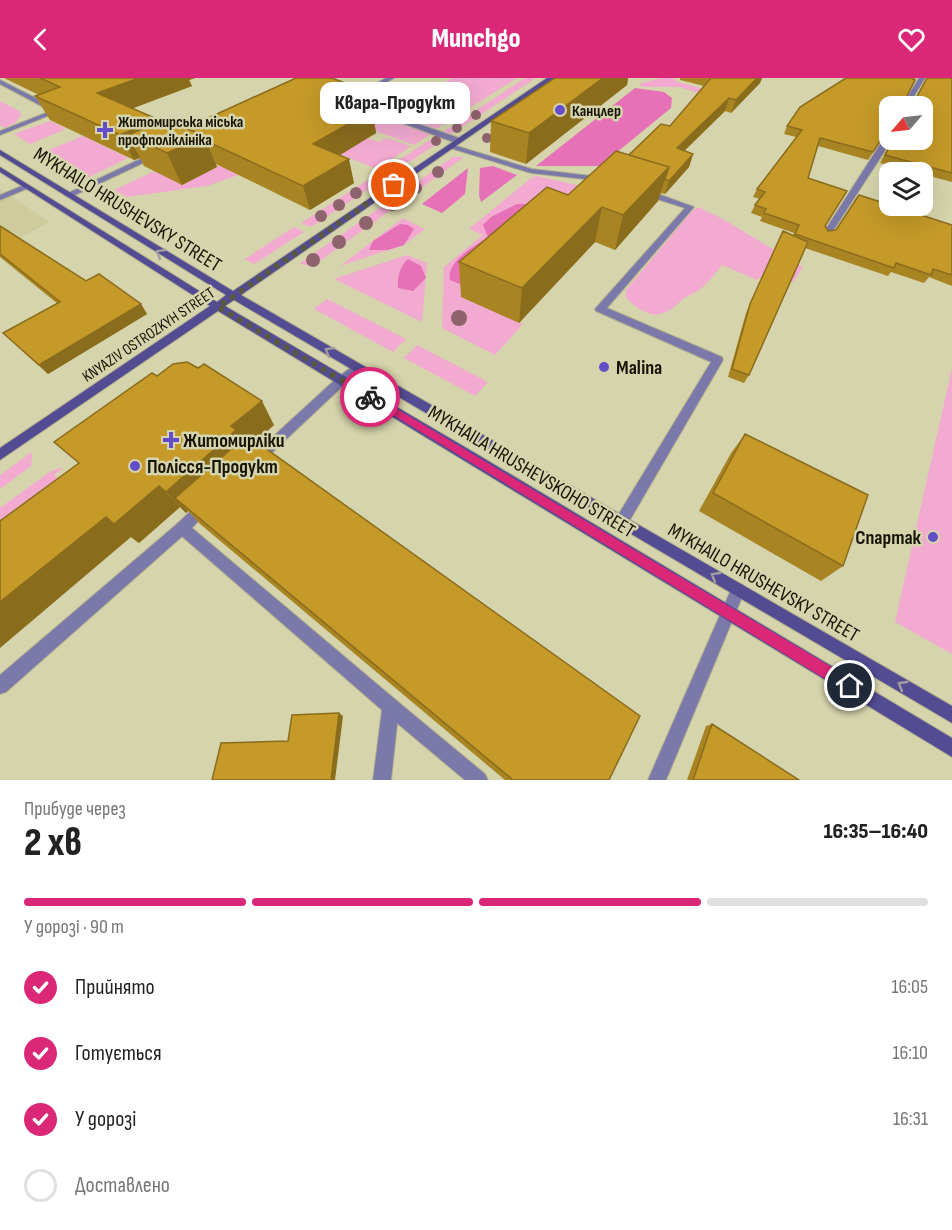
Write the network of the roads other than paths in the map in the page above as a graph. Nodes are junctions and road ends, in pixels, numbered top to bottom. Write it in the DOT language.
graph roads {
  1 [pos="391,78"];
  2 [pos="551,78"];
  3 [pos="909,81"];
  4 [pos="921,81"];
  5 [pos="0,82"];
  6 [pos="354,89"];
  7 [pos="364,92"];
  8 [pos="911,96"];
  9 [pos="0,133"];
  10 [pos="456,143"];
  11 [pos="881,150"];
  12 [pos="164,151"];
  13 [pos="0,152"];
  14 [pos="0,169"];
  15 [pos="609,180"];
  16 [pos="27,187"];
  17 [pos="640,190"];
  18 [pos="68,195"];
  19 [pos="0,198"];
  20 [pos="826,236"];
  21 [pos="233,296"];
  22 [pos="218,307"];
  23 [pos="357,367"];
  24 [pos="342,380"];
  25 [pos="0,456"];
  26 [pos="249,466"];
  27 [pos="215,497"];
  28 [pos="622,521"];
  29 [pos="182,528"];
  30 [pos="738,590"];
  31 [pos="728,612"];
  32 [pos="0,686"];
  33 [pos="391,707"];
  34 [pos="952,715"];
  35 [pos="952,748"];
  36 [pos="382,780"];
  37 [pos="479,780"];
  38 [pos="657,780"];
  1 -- 7 [label="street"];
  2 -- 10 [label="main road, KNYAZIV OSTROZKYH STREET"];
  3 -- 4 [label="street"];
  4 -- 8 [label="street"];
  5 -- 9 [label="street"];
  6 -- 7 [label="street"];
  7 -- 10 [label="street"];
  10 -- 15 [label="street"];
  10 -- 21 [label="main road, KNYAZIV OSTROZKYH STREET"];
  11 -- 20 [label="street"];
  12 -- 18 [label="street"];
  13 -- 18 [label="main road, MYKHAILO HRUSHEVSKY STREET"];
  14 -- 16 [label="main road, MYKHAILA HRUSHEVSKOHO STREET"];
  16 -- 19 [label="street"];
  16 -- 22 [label="main road, MYKHAILA HRUSHEVSKOHO STREET"];
  17 -- 28 [label="street"];
  21 -- 18 [label="main road, MYKHAILO HRUSHEVSKY STREET, one-way"];
  21 -- 22 [label="main road, KNYAZIV OSTROZKYH STREET"];
  23 -- 21 [label="main road, MYKHAILO HRUSHEVSKY STREET, one-way"];
  22 -- 24 [label="main road, MYKHAILA HRUSHEVSKOHO STREET"];
  22 -- 25 [label="main road, KNYAZIV OSTROZKYH STREET"];
  23 -- 24 [label="street"];
  23 -- 28 [label="main road, MYKHAILO HRUSHEVSKY STREET"];
  24 -- 26 [label="street"];
  24 -- 31 [label="main road, MYKHAILA HRUSHEVSKOHO STREET"];
  27 -- 29 [label="street"];
  30 -- 28 [label="main road, MYKHAILO HRUSHEVSKY STREET, one-way"];
  29 -- 32 [label="street"];
  29 -- 33 [label="street"];
  30 -- 31 [label="street"];
  34 -- 30 [label="main road, MYKHAILO HRUSHEVSKY STREET, one-way"];
  31 -- 35 [label="main road, MYKHAILA HRUSHEVSKOHO STREET"];
  31 -- 38 [label="street"];
  33 -- 36 [label="street"];
  33 -- 37 [label="street"];
}
